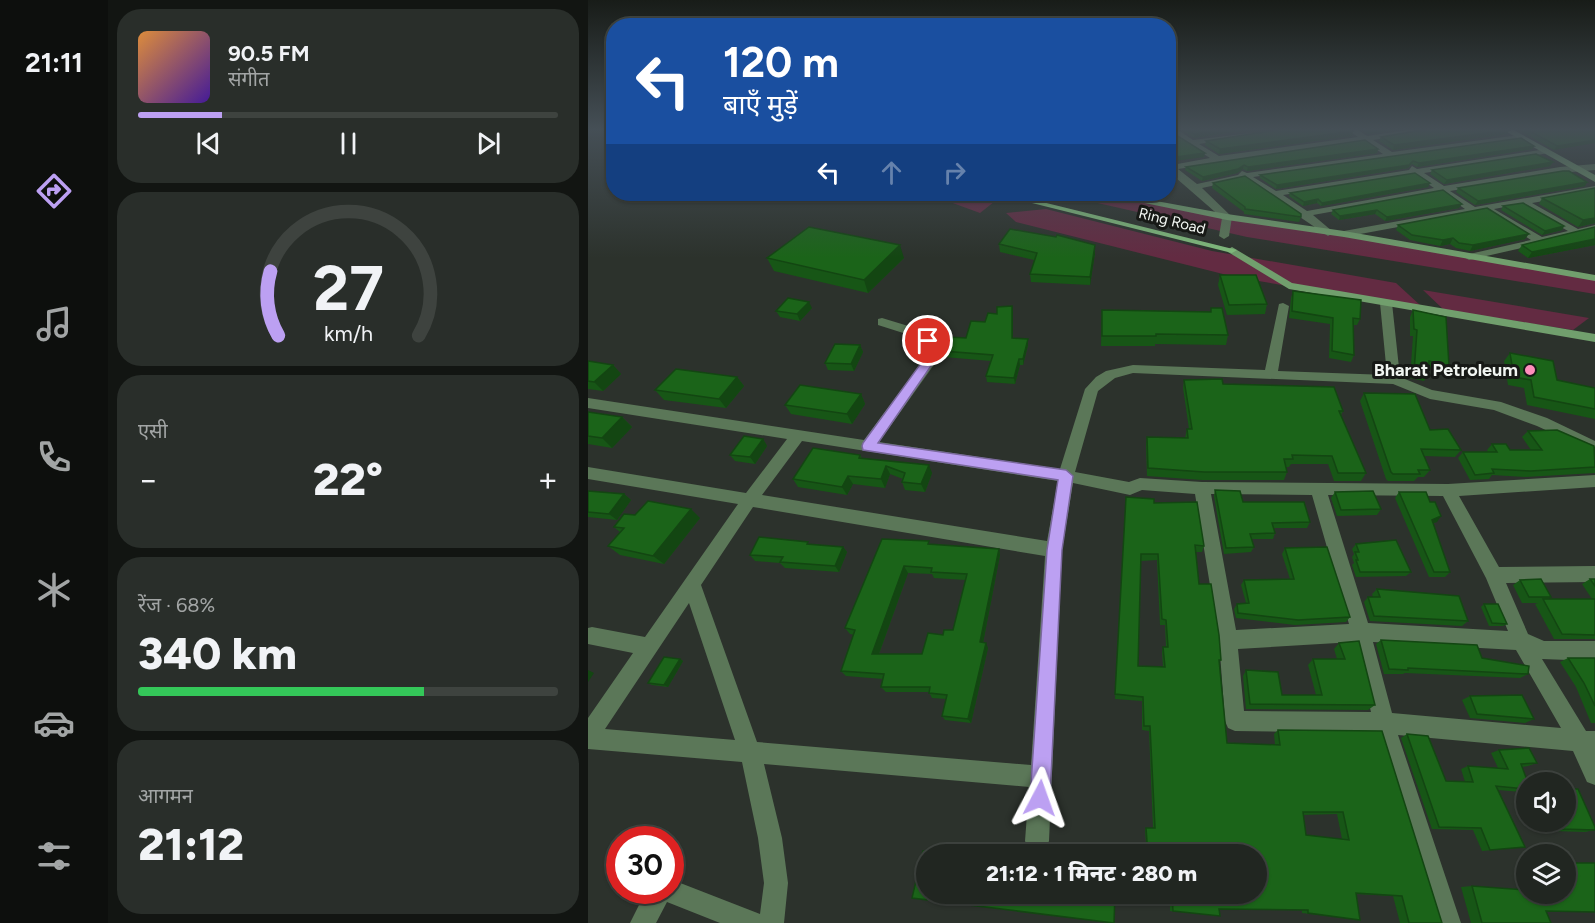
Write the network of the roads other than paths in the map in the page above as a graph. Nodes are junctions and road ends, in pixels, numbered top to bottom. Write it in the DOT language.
graph roads {
  1 [pos="1237,171"];
  2 [pos="1283,171"];
  3 [pos="1415,171"];
  4 [pos="1563,171"];
  5 [pos="1581,171"];
  6 [pos="1176,172"];
  7 [pos="1246,177"];
  8 [pos="1595,179"];
  9 [pos="1195,187"];
  10 [pos="1442,189"];
  11 [pos="1595,189"];
  12 [pos="1275,194"];
  13 [pos="1030,201"];
  14 [pos="1141,201"];
  15 [pos="1522,201"];
  16 [pos="1485,207"];
  17 [pos="1473,210"];
  18 [pos="1305,214"];
  19 [pos="1227,218"];
  20 [pos="1595,228"];
  21 [pos="1576,232"];
  22 [pos="1328,233"];
  23 [pos="1344,234"];
  24 [pos="1224,236"];
  25 [pos="1539,240"];
  26 [pos="1232,250"];
  27 [pos="1468,257"];
  28 [pos="1595,278"];
  29 [pos="1386,303"];
  30 [pos="1283,306"];
  31 [pos="882,322"];
  32 [pos="1595,338"];
  33 [pos="1271,374"];
  34 [pos="1394,380"];
  35 [pos="588,403"];
  36 [pos="799,434"];
  37 [pos="868,446"];
  38 [pos="1595,447"];
  39 [pos="588,473"];
  40 [pos="1066,476"];
  41 [pos="1595,482"];
  42 [pos="1202,488"];
  43 [pos="1318,489"];
  44 [pos="1448,489"];
  45 [pos="750,499"];
  46 [pos="1054,550"];
  47 [pos="1595,574"];
  48 [pos="1494,575"];
  49 [pos="692,584"];
  50 [pos="1361,632"];
  51 [pos="592,636"];
  52 [pos="1228,640"];
  53 [pos="1521,641"];
  54 [pos="649,647"];
  55 [pos="1595,651"];
  56 [pos="1384,723"];
  57 [pos="588,737"];
  58 [pos="1588,742"];
  59 [pos="750,752"];
  60 [pos="1595,774"];
  61 [pos="1041,777"];
  62 [pos="1037,841"];
  63 [pos="684,897"];
  64 [pos="652,904"];
  65 [pos="643,923"];
  66 [pos="751,923"];
  67 [pos="771,923"];
  68 [pos="1448,923"];
  1 -- 7 [label="street"];
  2 -- 7 [label="street"];
  3 -- 10 [label="street"];
  3 -- 12 [label="street"];
  4 -- 10 [label="street"];
  5 -- 8 [label="street"];
  6 -- 9 [label="street"];
  7 -- 9 [label="street"];
  7 -- 12 [label="street"];
  9 -- 19 [label="street"];
  10 -- 17 [label="street"];
  10 -- 18 [label="street"];
  11 -- 15 [label="street"];
  12 -- 18 [label="street"];
  13 -- 26 [label="main road, Ring Road"];
  14 -- 19 [label="street"];
  15 -- 16 [label="street"];
  15 -- 21 [label="street"];
  16 -- 17 [label="street"];
  16 -- 25 [label="street"];
  17 -- 23 [label="street"];
  18 -- 22 [label="street"];
  19 -- 22 [label="street"];
  19 -- 24 [label="street"];
  20 -- 21 [label="street"];
  21 -- 25 [label="street"];
  22 -- 23 [label="street"];
  23 -- 27 [label="street"];
  25 -- 27 [label="street"];
  26 -- 29 [label="street"];
  27 -- 28 [label="street"];
  29 -- 32 [label="street"];
  29 -- 34 [label="street"];
  30 -- 33 [label="street"];
  31 -- 37 [label="street"];
  33 -- 34 [label="street"];
  33 -- 40 [label="street"];
  34 -- 38 [label="street"];
  35 -- 36 [label="street"];
  36 -- 37 [label="street"];
  36 -- 45 [label="street"];
  37 -- 40 [label="street"];
  39 -- 45 [label="street"];
  40 -- 42 [label="street"];
  40 -- 46 [label="street"];
  41 -- 44 [label="street"];
  42 -- 43 [label="street"];
  42 -- 52 [label="street"];
  43 -- 44 [label="street"];
  43 -- 50 [label="street"];
  44 -- 48 [label="street"];
  45 -- 46 [label="street"];
  45 -- 49 [label="street"];
  46 -- 61 [label="street"];
  47 -- 48 [label="street"];
  48 -- 53 [label="street"];
  49 -- 54 [label="street"];
  49 -- 59 [label="street"];
  50 -- 52 [label="street"];
  50 -- 53 [label="street"];
  50 -- 56 [label="street"];
  51 -- 54 [label="street"];
  52 -- 56 [label="street"];
  53 -- 55 [label="street"];
  53 -- 58 [label="street"];
  54 -- 57 [label="street"];
  56 -- 58 [label="street"];
  56 -- 68 [label="street"];
  57 -- 59 [label="street"];
  58 -- 60 [label="street"];
  59 -- 61 [label="street"];
  59 -- 67 [label="street"];
  61 -- 62 [label="street"];
  63 -- 66 [label="street"];
  64 -- 65 [label="street"];
}
